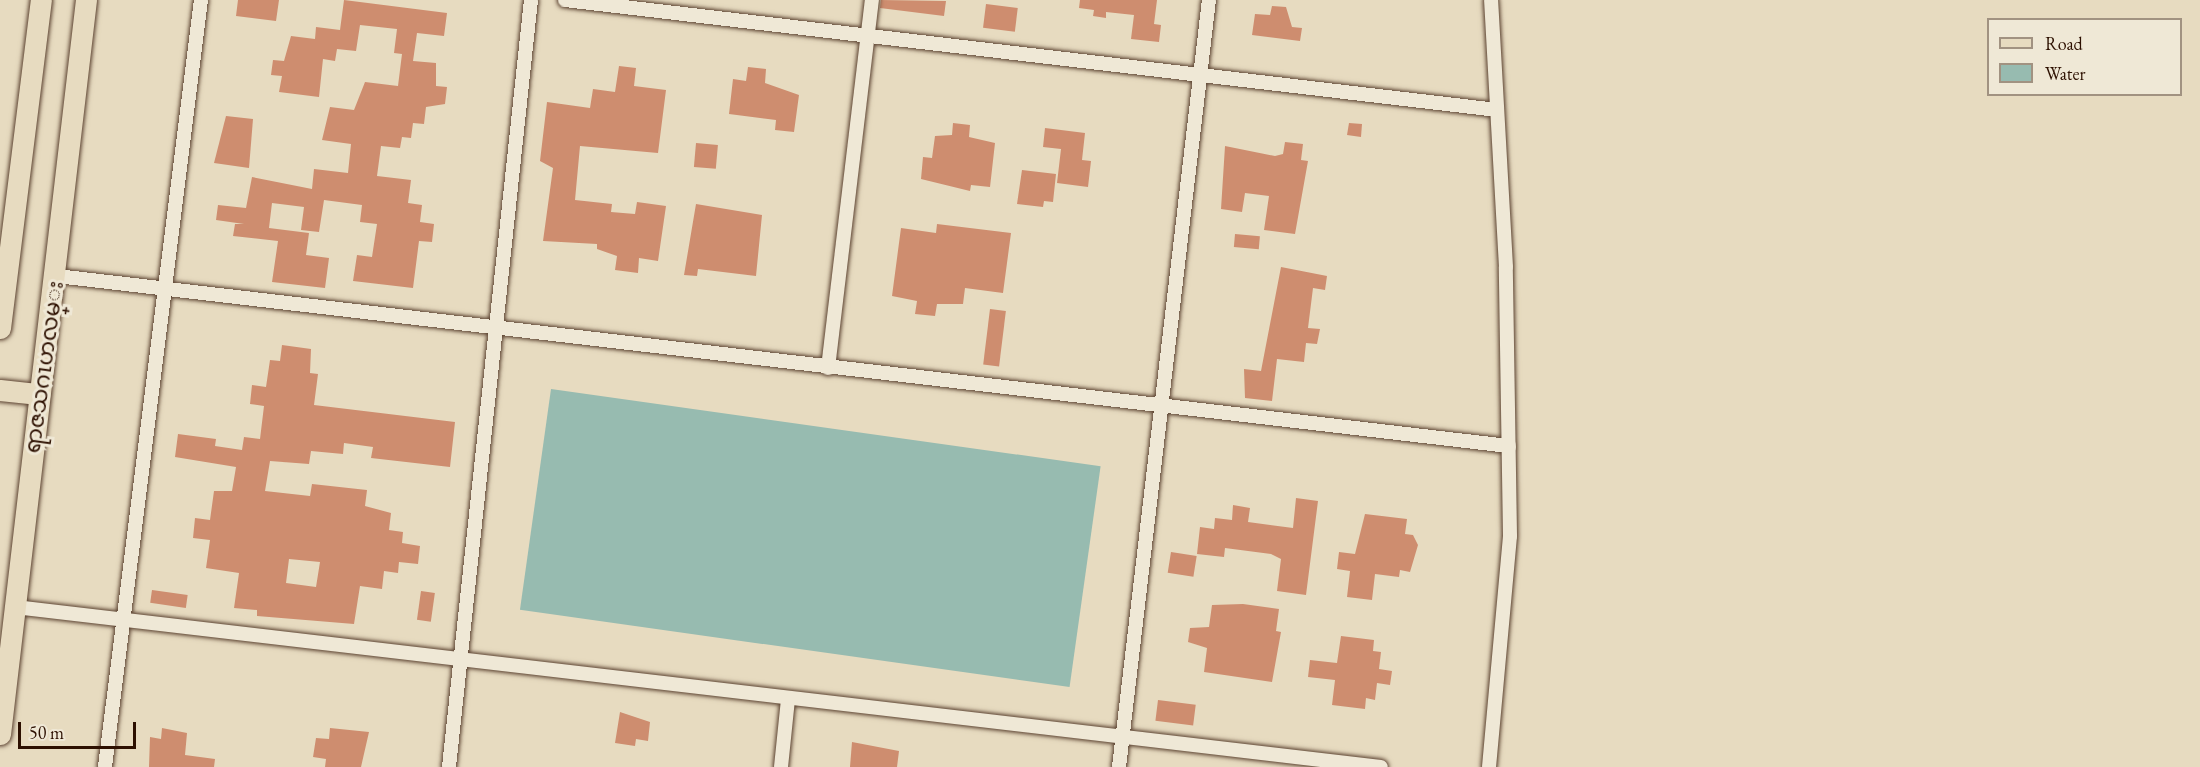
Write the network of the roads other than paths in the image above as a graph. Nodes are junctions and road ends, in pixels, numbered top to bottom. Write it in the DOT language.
graph roads {
  1 [pos="41,0"];
  2 [pos="86,0"];
  3 [pos="201,0"];
  4 [pos="531,0"];
  5 [pos="565,0"];
  6 [pos="872,0"];
  7 [pos="1209,0"];
  8 [pos="1491,0"];
  9 [pos="867,34"];
  10 [pos="1199,74"];
  11 [pos="1497,110"];
  12 [pos="57,276"];
  13 [pos="163,292"];
  14 [pos="0,328"];
  15 [pos="493,330"];
  16 [pos="828,368"];
  17 [pos="0,390"];
  18 [pos="39,394"];
  19 [pos="1161,406"];
  20 [pos="1509,446"];
  21 [pos="15,607"];
  22 [pos="122,622"];
  23 [pos="463,661"];
  24 [pos="788,699"];
  25 [pos="0,734"];
  26 [pos="1122,737"];
  27 [pos="105,767"];
  28 [pos="449,767"];
  29 [pos="781,767"];
  30 [pos="1119,767"];
  31 [pos="1381,767"];
  32 [pos="1489,767"];
  1 -- 14 [label="main road"];
  2 -- 12 [label="main road, ရာဇသဂၤဟလမ္း"];
  3 -- 13 [label="street"];
  4 -- 15 [label="street"];
  5 -- 9 [label="street"];
  6 -- 9 [label="street"];
  7 -- 10 [label="street"];
  8 -- 11 [label="street"];
  9 -- 10 [label="street"];
  9 -- 16 [label="street"];
  10 -- 11 [label="street"];
  10 -- 19 [label="street"];
  11 -- 20 [label="street"];
  12 -- 13 [label="street"];
  12 -- 18 [label="main road, ရာဇသဂၤဟလမ္း"];
  13 -- 15 [label="street"];
  13 -- 22 [label="street"];
  15 -- 16 [label="street"];
  15 -- 23 [label="street"];
  16 -- 19 [label="street"];
  17 -- 18 [label="main road"];
  18 -- 21 [label="main road, ရာဇသဂၤဟလမ္း"];
  19 -- 20 [label="street"];
  19 -- 26 [label="street"];
  20 -- 32 [label="street"];
  21 -- 22 [label="street"];
  21 -- 25 [label="main road, ရာဇသဂၤဟလမ္း"];
  22 -- 23 [label="street"];
  22 -- 27 [label="street"];
  23 -- 24 [label="street"];
  23 -- 28 [label="street"];
  24 -- 26 [label="street"];
  24 -- 29 [label="street"];
  26 -- 30 [label="street"];
  26 -- 31 [label="street"];
}
